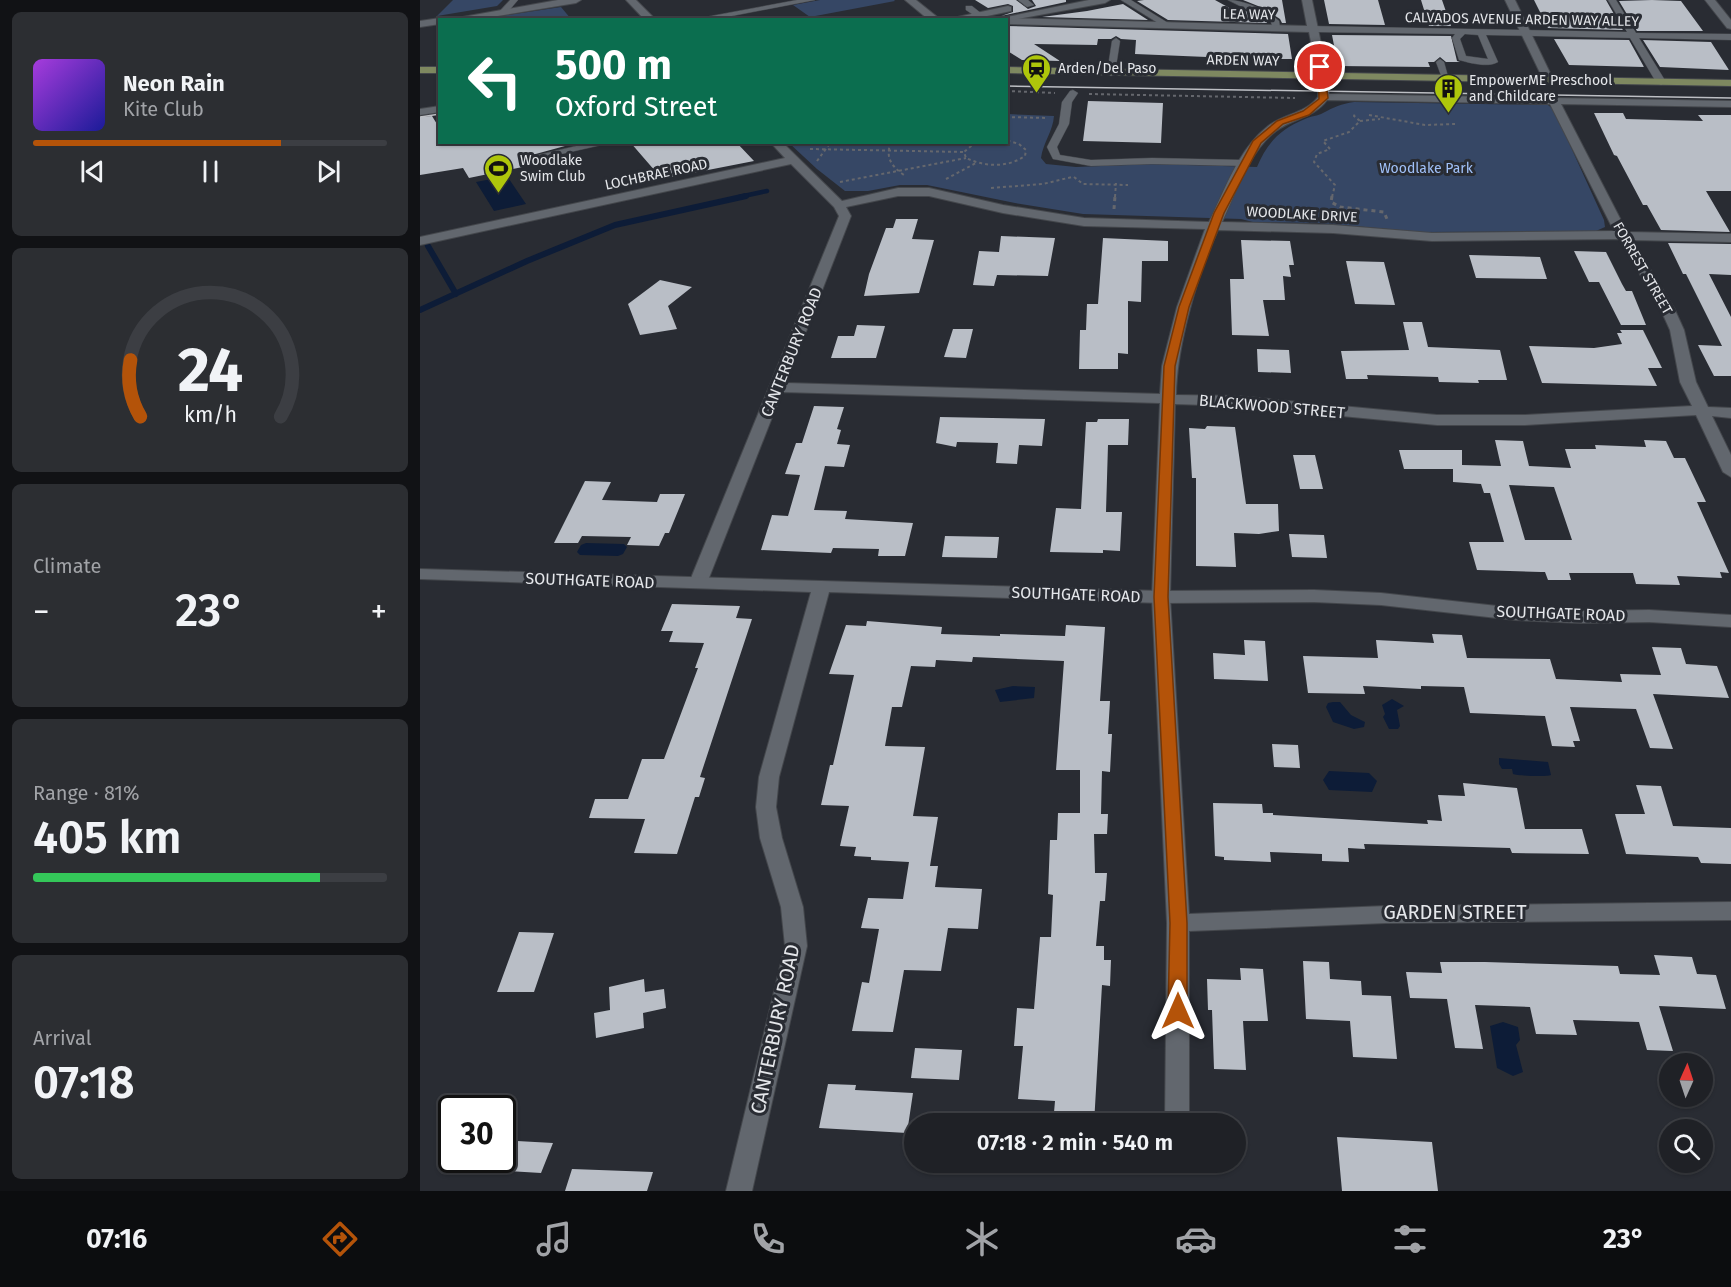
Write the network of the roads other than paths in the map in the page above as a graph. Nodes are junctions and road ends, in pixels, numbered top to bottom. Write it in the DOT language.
graph roads {
  1 [pos="514,0"];
  2 [pos="576,0"];
  3 [pos="631,0"];
  4 [pos="734,0"];
  5 [pos="811,0"];
  6 [pos="910,0"];
  7 [pos="1057,0"];
  8 [pos="1105,0"];
  9 [pos="1125,0"];
  10 [pos="1232,0"];
  11 [pos="1306,0"];
  12 [pos="1510,0"];
  13 [pos="1612,0"];
  14 [pos="1710,0"];
  15 [pos="1026,2"];
  16 [pos="747,11"];
  17 [pos="503,12"];
  18 [pos="464,18"];
  19 [pos="649,18"];
  20 [pos="706,18"];
  21 [pos="933,18"];
  22 [pos="955,18"];
  23 [pos="1005,18"];
  24 [pos="438,21"];
  25 [pos="1008,21"];
  26 [pos="420,24"];
  27 [pos="1169,26"];
  28 [pos="1731,26"];
  29 [pos="1276,28"];
  30 [pos="1312,28"];
  31 [pos="1463,32"];
  32 [pos="1481,32"];
  33 [pos="1526,33"];
  34 [pos="1633,35"];
  35 [pos="1731,37"];
  36 [pos="1116,41"];
  37 [pos="420,61"];
  38 [pos="438,61"];
  39 [pos="1479,61"];
  40 [pos="1440,62"];
  41 [pos="420,70"];
  42 [pos="438,70"];
  43 [pos="1008,70"];
  44 [pos="1111,73"];
  45 [pos="1323,77"];
  46 [pos="1446,78"];
  47 [pos="1485,79"];
  48 [pos="1548,80"];
  49 [pos="1661,82"];
  50 [pos="1731,83"];
  51 [pos="1073,93"];
  52 [pos="1324,98"];
  53 [pos="1556,103"];
  54 [pos="1731,104"];
  55 [pos="438,109"];
  56 [pos="420,112"];
  57 [pos="438,119"];
  58 [pos="420,122"];
  59 [pos="600,144"];
  60 [pos="777,144"];
  61 [pos="539,156"];
  62 [pos="793,160"];
  63 [pos="1245,163"];
  64 [pos="839,205"];
  65 [pos="1214,225"];
  66 [pos="1623,235"];
  67 [pos="1731,238"];
  68 [pos="420,241"];
  69 [pos="776,387"];
  70 [pos="1167,398"];
  71 [pos="1701,411"];
  72 [pos="1731,412"];
  73 [pos="1731,472"];
  74 [pos="420,574"];
  75 [pos="698,583"];
  76 [pos="821,587"];
  77 [pos="1161,597"];
  78 [pos="1731,621"];
  79 [pos="1731,911"];
  80 [pos="1178,923"];
  81 [pos="1176,1113"];
  82 [pos="739,1191"];
  1 -- 17 [label="lane"];
  2 -- 17 [label="street"];
  3 -- 19 [label="street"];
  4 -- 16 [label="lane"];
  5 -- 16 [label="lane"];
  6 -- 21 [label="street"];
  7 -- 15 [label="street"];
  8 -- 23 [label="street"];
  9 -- 27 [label="lane"];
  10 -- 29 [label="lane"];
  11 -- 30 [label="street"];
  12 -- 33 [label="street"];
  13 -- 34 [label="lane"];
  14 -- 28 [label="street"];
  15 -- 22 [label="street"];
  16 -- 20 [label="lane"];
  17 -- 18 [label="street"];
  24 -- 26 [label="street"];
  25 -- 27 [label="street, LEA WAY"];
  27 -- 29 [label="street, LEA WAY"];
  29 -- 30 [label="street, LEA WAY"];
  30 -- 31 [label="lane, CALVADOS AVENUE ARDEN WAY ALLEY"];
  30 -- 45 [label="street"];
  31 -- 32 [label="lane, CALVADOS AVENUE ARDEN WAY ALLEY"];
  31 -- 39 [label="lane"];
  32 -- 33 [label="lane, CALVADOS AVENUE ARDEN WAY ALLEY"];
  32 -- 39 [label="lane"];
  33 -- 34 [label="lane, CALVADOS AVENUE ARDEN WAY ALLEY"];
  33 -- 48 [label="street"];
  34 -- 35 [label="lane, CALVADOS AVENUE ARDEN WAY ALLEY"];
  34 -- 49 [label="lane"];
  36 -- 44 [label="lane"];
  37 -- 38 [label="main road"];
  39 -- 47 [label="lane"];
  40 -- 46 [label="lane"];
  41 -- 42 [label="main road"];
  43 -- 44 [label="main road, ARDEN WAY"];
  44 -- 45 [label="main road, ARDEN WAY"];
  45 -- 46 [label="main road, ARDEN WAY"];
  45 -- 52 [label="street"];
  46 -- 47 [label="main road, ARDEN WAY"];
  47 -- 48 [label="main road, ARDEN WAY"];
  48 -- 49 [label="main road, ARDEN WAY"];
  49 -- 50 [label="main road, ARDEN WAY"];
  51 -- 63 [label="lane"];
  52 -- 53 [label="street"];
  52 -- 63 [label="street"];
  53 -- 54 [label="street"];
  53 -- 66 [label="street, FORREST STREET"];
  55 -- 56 [label="street"];
  57 -- 58 [label="street"];
  59 -- 61 [label="lane"];
  60 -- 62 [label="street"];
  62 -- 64 [label="street"];
  62 -- 68 [label="street, LOCHBRAE ROAD"];
  63 -- 65 [label="street"];
  64 -- 65 [label="street, WOODLAKE DRIVE"];
  64 -- 69 [label="street, CANTERBURY ROAD"];
  65 -- 66 [label="street, WOODLAKE DRIVE"];
  65 -- 70 [label="street"];
  66 -- 67 [label="street, WOODLAKE DRIVE"];
  66 -- 71 [label="street, FORREST STREET"];
  69 -- 70 [label="street, BLACKWOOD STREET"];
  69 -- 75 [label="street, CANTERBURY ROAD"];
  70 -- 71 [label="street, BLACKWOOD STREET"];
  70 -- 77 [label="street"];
  71 -- 72 [label="street, BLACKWOOD STREET"];
  71 -- 73 [label="street, FORREST STREET"];
  74 -- 75 [label="street, SOUTHGATE ROAD"];
  75 -- 76 [label="street, SOUTHGATE ROAD"];
  76 -- 77 [label="street, SOUTHGATE ROAD"];
  76 -- 82 [label="street, CANTERBURY ROAD"];
  77 -- 78 [label="street, SOUTHGATE ROAD"];
  77 -- 80 [label="street"];
  79 -- 80 [label="street, GARDEN STREET"];
  80 -- 81 [label="street"];
}
